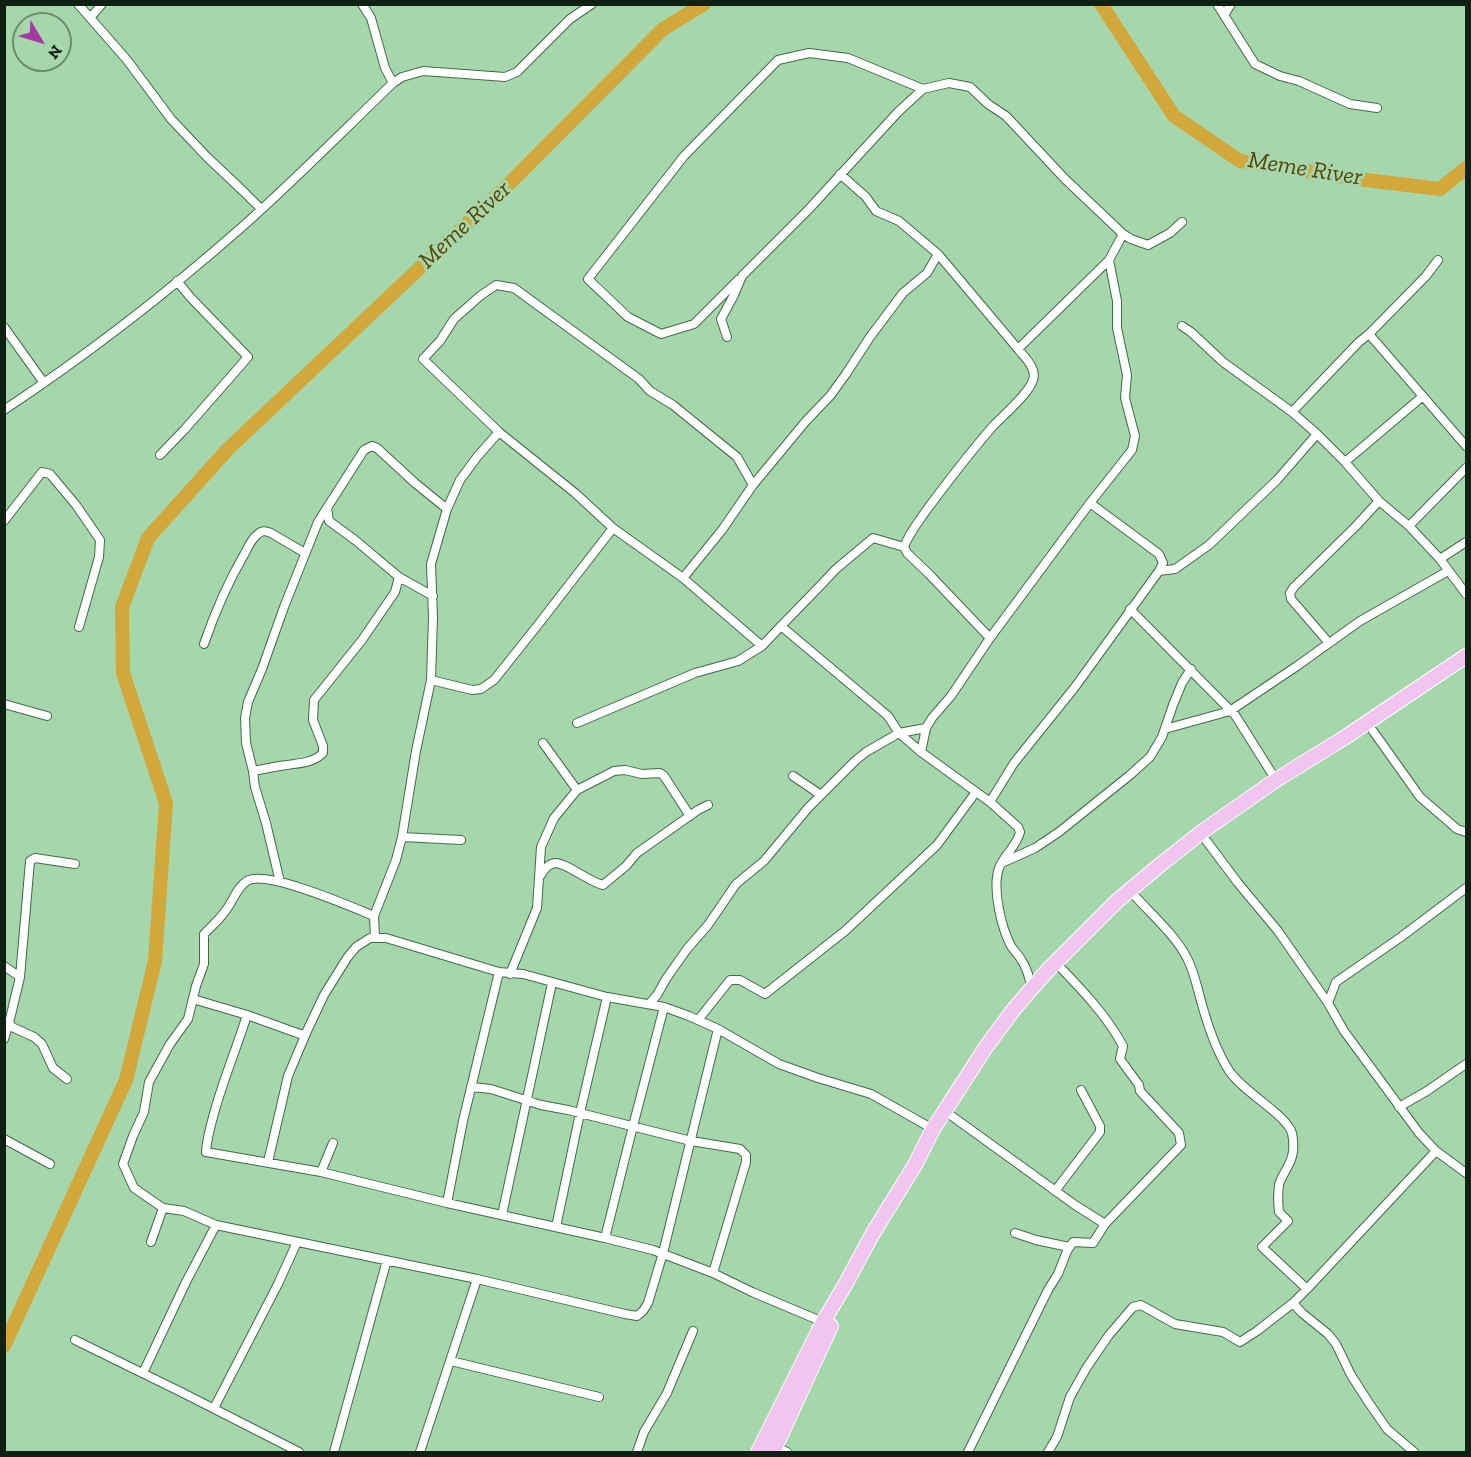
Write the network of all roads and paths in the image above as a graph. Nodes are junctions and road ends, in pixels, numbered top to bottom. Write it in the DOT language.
graph roads {
  1 [pos="78,4"];
  2 [pos="102,4"];
  3 [pos="362,4"];
  4 [pos="592,4"];
  5 [pos="1217,4"];
  6 [pos="1232,4"];
  7 [pos="1224,15"];
  8 [pos="90,18"];
  9 [pos="393,82"];
  10 [pos="923,89"];
  11 [pos="1377,108"];
  12 [pos="840,174"];
  13 [pos="261,210"];
  14 [pos="1182,222"];
  15 [pos="1123,234"];
  16 [pos="938,254"];
  17 [pos="1109,260"];
  18 [pos="1438,260"];
  19 [pos="742,276"];
  20 [pos="177,281"];
  21 [pos="1182,326"];
  22 [pos="4,327"];
  23 [pos="1369,334"];
  24 [pos="727,337"];
  25 [pos="1018,349"];
  26 [pos="44,384"];
  27 [pos="1423,396"];
  28 [pos="4,410"];
  29 [pos="1292,412"];
  30 [pos="499,432"];
  31 [pos="1317,434"];
  32 [pos="1467,446"];
  33 [pos="160,455"];
  34 [pos="1345,462"];
  35 [pos="1467,468"];
  36 [pos="753,484"];
  37 [pos="1379,501"];
  38 [pos="1090,503"];
  39 [pos="327,507"];
  40 [pos="447,509"];
  41 [pos="4,521"];
  42 [pos="329,521"];
  43 [pos="318,522"];
  44 [pos="1409,526"];
  45 [pos="613,528"];
  46 [pos="1467,542"];
  47 [pos="903,547"];
  48 [pos="305,554"];
  49 [pos="1440,559"];
  50 [pos="1159,571"];
  51 [pos="1448,571"];
  52 [pos="399,577"];
  53 [pos="683,578"];
  54 [pos="1467,594"];
  55 [pos="433,596"];
  56 [pos="1130,609"];
  57 [pos="781,626"];
  58 [pos="79,627"];
  59 [pos="990,638"];
  60 [pos="1329,643"];
  61 [pos="204,644"];
  62 [pos="762,646"];
  63 [pos="1467,657"];
  64 [pos="1467,665"];
  65 [pos="1191,669"];
  66 [pos="431,680"];
  67 [pos="4,704"];
  68 [pos="1230,711"];
  69 [pos="47,716"];
  70 [pos="577,723"];
  71 [pos="926,728"];
  72 [pos="1165,729"];
  73 [pos="1373,731"];
  74 [pos="899,734"];
  75 [pos="543,743"];
  76 [pos="921,752"];
  77 [pos="253,771"];
  78 [pos="793,776"];
  79 [pos="1276,780"];
  80 [pos="577,790"];
  81 [pos="976,792"];
  82 [pos="821,795"];
  83 [pos="990,802"];
  84 [pos="708,805"];
  85 [pos="690,816"];
  86 [pos="1467,832"];
  87 [pos="402,837"];
  88 [pos="1205,839"];
  89 [pos="461,840"];
  90 [pos="1002,863"];
  91 [pos="75,864"];
  92 [pos="540,878"];
  93 [pos="279,882"];
  94 [pos="1467,888"];
  95 [pos="1134,895"];
  96 [pos="374,916"];
  97 [pos="375,938"];
  98 [pos="4,966"];
  99 [pos="1060,967"];
  100 [pos="499,972"];
  101 [pos="510,974"];
  102 [pos="20,978"];
  103 [pos="552,983"];
  104 [pos="1032,987"];
  105 [pos="606,997"];
  106 [pos="193,999"];
  107 [pos="1328,1003"];
  108 [pos="649,1004"];
  109 [pos="664,1007"];
  110 [pos="247,1015"];
  111 [pos="698,1020"];
  112 [pos="9,1023"];
  113 [pos="718,1029"];
  114 [pos="305,1034"];
  115 [pos="4,1039"];
  116 [pos="1467,1064"];
  117 [pos="67,1079"];
  118 [pos="471,1088"];
  119 [pos="1081,1090"];
  120 [pos="527,1100"];
  121 [pos="1400,1107"];
  122 [pos="580,1113"];
  123 [pos="948,1114"];
  124 [pos="633,1126"];
  125 [pos="933,1129"];
  126 [pos="4,1139"];
  127 [pos="691,1141"];
  128 [pos="333,1143"];
  129 [pos="1436,1152"];
  130 [pos="268,1162"];
  131 [pos="50,1164"];
  132 [pos="321,1172"];
  133 [pos="1467,1173"];
  134 [pos="1055,1191"];
  135 [pos="447,1203"];
  136 [pos="162,1208"];
  137 [pos="502,1215"];
  138 [pos="1105,1224"];
  139 [pos="216,1225"];
  140 [pos="556,1227"];
  141 [pos="1015,1233"];
  142 [pos="605,1238"];
  143 [pos="151,1242"];
  144 [pos="297,1242"];
  145 [pos="1069,1247"];
  146 [pos="663,1253"];
  147 [pos="387,1260"];
  148 [pos="713,1273"];
  149 [pos="477,1279"];
  150 [pos="1307,1289"];
  151 [pos="1293,1303"];
  152 [pos="828,1322"];
  153 [pos="693,1331"];
  154 [pos="75,1340"];
  155 [pos="451,1361"];
  156 [pos="143,1373"];
  157 [pos="599,1397"];
  158 [pos="214,1408"];
  159 [pos="282,1448"];
  160 [pos="778,1450"];
  161 [pos="299,1452"];
  162 [pos="334,1452"];
  163 [pos="420,1452"];
  164 [pos="637,1452"];
  165 [pos="758,1452"];
  166 [pos="968,1452"];
  167 [pos="1048,1452"];
  168 [pos="1414,1452"];
  1 -- 8 [label="street"];
  2 -- 8 [label="street"];
  3 -- 9 [label="street"];
  4 -- 9 [label="street"];
  5 -- 7 [label="street"];
  6 -- 7 [label="street"];
  7 -- 11 [label="street"];
  8 -- 13 [label="street"];
  9 -- 13 [label="street"];
  10 -- 12 [label="street"];
  10 -- 15 [label="street"];
  10 -- 19 [label="street"];
  12 -- 16 [label="street"];
  12 -- 19 [label="street"];
  13 -- 20 [label="street"];
  14 -- 15 [label="street"];
  15 -- 17 [label="street"];
  16 -- 25 [label="street"];
  16 -- 36 [label="street"];
  17 -- 25 [label="street"];
  17 -- 38 [label="street"];
  18 -- 23 [label="street"];
  19 -- 24 [label="street"];
  20 -- 26 [label="street"];
  20 -- 33 [label="street"];
  21 -- 29 [label="street"];
  22 -- 26 [label="street"];
  23 -- 27 [label="street"];
  23 -- 29 [label="street"];
  25 -- 47 [label="street"];
  26 -- 28 [label="street"];
  27 -- 32 [label="street"];
  27 -- 34 [label="street"];
  29 -- 31 [label="street"];
  30 -- 36 [label="street"];
  30 -- 40 [label="street"];
  30 -- 45 [label="street"];
  31 -- 34 [label="street"];
  31 -- 50 [label="street"];
  34 -- 37 [label="street"];
  35 -- 44 [label="street"];
  36 -- 53 [label="street"];
  37 -- 44 [label="street"];
  37 -- 60 [label="street"];
  38 -- 50 [label="street"];
  38 -- 59 [label="street"];
  39 -- 40 [label="street"];
  39 -- 42 [label="street"];
  39 -- 43 [label="street"];
  40 -- 55 [label="street"];
  41 -- 58 [label="street"];
  42 -- 43 [label="street"];
  42 -- 52 [label="street"];
  43 -- 48 [label="street"];
  44 -- 49 [label="street"];
  45 -- 53 [label="street"];
  45 -- 66 [label="street"];
  46 -- 49 [label="street"];
  47 -- 57 [label="street"];
  47 -- 59 [label="street"];
  48 -- 61 [label="street"];
  48 -- 77 [label="street"];
  49 -- 51 [label="street"];
  50 -- 56 [label="street"];
  51 -- 54 [label="street"];
  51 -- 60 [label="street"];
  52 -- 55 [label="street"];
  52 -- 77 [label="street"];
  53 -- 62 [label="street"];
  55 -- 66 [label="street"];
  56 -- 65 [label="street"];
  56 -- 83 [label="street"];
  57 -- 62 [label="street"];
  57 -- 74 [label="street"];
  59 -- 71 [label="street"];
  60 -- 68 [label="street"];
  62 -- 70 [label="street"];
  63 -- 79 [label="main road"];
  64 -- 73 [label="main road"];
  65 -- 68 [label="street"];
  65 -- 72 [label="street"];
  66 -- 87 [label="street"];
  67 -- 69 [label="street"];
  68 -- 72 [label="street"];
  68 -- 79 [label="street"];
  71 -- 74 [label="street"];
  71 -- 76 [label="street"];
  72 -- 90 [label="street"];
  73 -- 86 [label="street"];
  73 -- 88 [label="main road"];
  74 -- 76 [label="street"];
  74 -- 82 [label="street"];
  75 -- 80 [label="street"];
  76 -- 81 [label="street"];
  77 -- 93 [label="street"];
  78 -- 82 [label="street"];
  79 -- 104 [label="main road"];
  80 -- 85 [label="street"];
  80 -- 92 [label="street"];
  81 -- 83 [label="street"];
  81 -- 111 [label="street"];
  82 -- 108 [label="street"];
  83 -- 90 [label="street"];
  84 -- 85 [label="street"];
  85 -- 92 [label="street"];
  87 -- 89 [label="street"];
  87 -- 96 [label="street"];
  88 -- 95 [label="main road"];
  88 -- 107 [label="street"];
  90 -- 104 [label="street"];
  91 -- 102 [label="street"];
  92 -- 101 [label="street"];
  93 -- 96 [label="street"];
  93 -- 106 [label="street"];
  94 -- 107 [label="street"];
  95 -- 99 [label="main road"];
  95 -- 150 [label="street"];
  96 -- 97 [label="street"];
  97 -- 100 [label="street"];
  97 -- 114 [label="street"];
  98 -- 102 [label="street"];
  99 -- 123 [label="main road"];
  99 -- 138 [label="street"];
  100 -- 101 [label="street"];
  100 -- 118 [label="street"];
  101 -- 103 [label="street"];
  102 -- 112 [label="street"];
  103 -- 105 [label="street"];
  103 -- 120 [label="street"];
  104 -- 125 [label="main road"];
  105 -- 108 [label="street"];
  105 -- 122 [label="street"];
  106 -- 110 [label="street"];
  106 -- 136 [label="street"];
  107 -- 121 [label="street"];
  108 -- 109 [label="street"];
  109 -- 111 [label="street"];
  109 -- 124 [label="street"];
  110 -- 114 [label="street"];
  110 -- 130 [label="street"];
  111 -- 113 [label="street"];
  112 -- 115 [label="street"];
  112 -- 117 [label="street"];
  113 -- 125 [label="street"];
  113 -- 127 [label="street"];
  114 -- 130 [label="street"];
  116 -- 121 [label="street"];
  118 -- 120 [label="street"];
  118 -- 135 [label="street"];
  119 -- 134 [label="street"];
  120 -- 122 [label="street"];
  120 -- 137 [label="street"];
  121 -- 129 [label="street"];
  122 -- 124 [label="street"];
  122 -- 140 [label="street"];
  123 -- 134 [label="street"];
  123 -- 152 [label="main road"];
  124 -- 127 [label="street"];
  124 -- 142 [label="street"];
  125 -- 152 [label="main road"];
  126 -- 131 [label="street"];
  127 -- 146 [label="street"];
  127 -- 148 [label="street"];
  128 -- 132 [label="street"];
  129 -- 133 [label="street"];
  129 -- 150 [label="street"];
  130 -- 132 [label="street"];
  132 -- 135 [label="street"];
  134 -- 138 [label="street"];
  135 -- 137 [label="street"];
  136 -- 139 [label="street"];
  136 -- 143 [label="street"];
  137 -- 140 [label="street"];
  138 -- 145 [label="street"];
  139 -- 144 [label="street"];
  139 -- 156 [label="street"];
  140 -- 142 [label="street"];
  141 -- 145 [label="street"];
  142 -- 146 [label="street"];
  144 -- 147 [label="street"];
  144 -- 158 [label="street"];
  145 -- 166 [label="street"];
  146 -- 148 [label="street"];
  146 -- 149 [label="street"];
  147 -- 149 [label="street"];
  147 -- 162 [label="street"];
  148 -- 152 [label="street"];
  149 -- 155 [label="street"];
  150 -- 151 [label="street"];
  151 -- 167 [label="street"];
  151 -- 168 [label="street"];
  152 -- 160 [label="main road"];
  152 -- 165 [label="main road"];
  153 -- 164 [label="street"];
  154 -- 156 [label="street"];
  155 -- 157 [label="street"];
  155 -- 163 [label="street"];
  156 -- 158 [label="street"];
  158 -- 159 [label="street"];
  159 -- 161 [label="street"];
}
